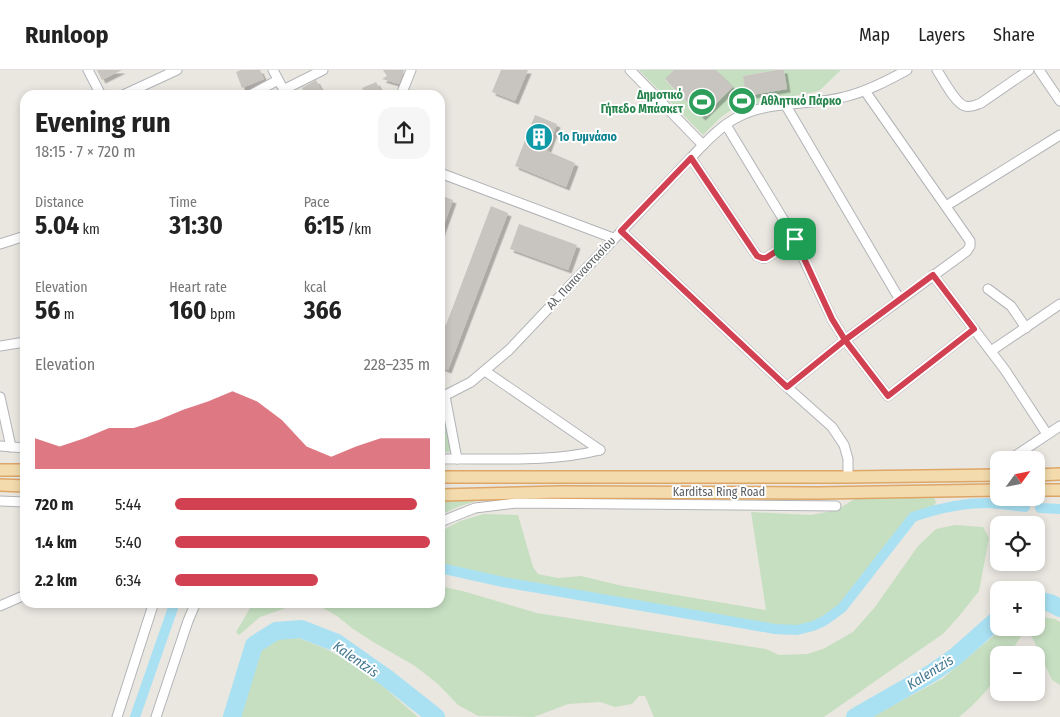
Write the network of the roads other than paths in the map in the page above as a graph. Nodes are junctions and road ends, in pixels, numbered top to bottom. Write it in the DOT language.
graph roads {
  1 [pos="88,70"];
  2 [pos="177,70"];
  3 [pos="273,70"];
  4 [pos="323,70"];
  5 [pos="411,70"];
  6 [pos="630,70"];
  7 [pos="907,70"];
  8 [pos="937,70"];
  9 [pos="1029,70"];
  10 [pos="1039,70"];
  11 [pos="278,80"];
  12 [pos="98,90"];
  13 [pos="134,90"];
  14 [pos="259,90"];
  15 [pos="284,90"];
  16 [pos="288,90"];
  17 [pos="403,90"];
  18 [pos="865,91"];
  19 [pos="1060,101"];
  20 [pos="785,104"];
  21 [pos="726,125"];
  22 [pos="1060,135"];
  23 [pos="703,145"];
  24 [pos="691,158"];
  25 [pos="445,175"];
  26 [pos="946,206"];
  27 [pos="621,231"];
  28 [pos="20,238"];
  29 [pos="613,238"];
  30 [pos="795,239"];
  31 [pos="0,244"];
  32 [pos="933,275"];
  33 [pos="988,289"];
  34 [pos="900,300"];
  35 [pos="1060,305"];
  36 [pos="1026,328"];
  37 [pos="974,329"];
  38 [pos="845,340"];
  39 [pos="20,343"];
  40 [pos="0,346"];
  41 [pos="991,351"];
  42 [pos="485,371"];
  43 [pos="787,387"];
  44 [pos="445,396"];
  45 [pos="0,397"];
  46 [pos="445,409"];
  47 [pos="1060,426"];
  48 [pos="1047,434"];
  49 [pos="0,446"];
  50 [pos="11,447"];
  51 [pos="20,448"];
  52 [pos="1022,451"];
  53 [pos="445,459"];
  54 [pos="457,459"];
  55 [pos="0,470"];
  56 [pos="20,470"];
  57 [pos="990,474"];
  58 [pos="1045,474"];
  59 [pos="1060,474"];
  60 [pos="445,476"];
  61 [pos="848,477"];
  62 [pos="0,486"];
  63 [pos="20,486"];
  64 [pos="990,490"];
  65 [pos="1045,490"];
  66 [pos="1060,490"];
  67 [pos="445,495"];
  68 [pos="0,501"];
  69 [pos="20,502"];
  70 [pos="836,506"];
  71 [pos="445,520"];
  72 [pos="20,597"];
  73 [pos="0,606"];
  74 [pos="152,608"];
  75 [pos="193,608"];
  76 [pos="117,717"];
  77 [pos="156,717"];
  1 -- 12 [label="street"];
  2 -- 13 [label="street"];
  3 -- 11 [label="street"];
  4 -- 16 [label="street"];
  5 -- 17 [label="street"];
  6 -- 23 [label="street"];
  7 -- 18 [label="street, Αλ. Παπαναστασίου"];
  8 -- 9 [label="street"];
  10 -- 19 [label="street"];
  11 -- 14 [label="street"];
  11 -- 15 [label="street"];
  18 -- 20 [label="street, Αλ. Παπαναστασίου"];
  18 -- 26 [label="street"];
  20 -- 21 [label="street, Αλ. Παπαναστασίου"];
  20 -- 34 [label="street"];
  21 -- 23 [label="street, Αλ. Παπαναστασίου"];
  21 -- 30 [label="street"];
  22 -- 26 [label="street"];
  23 -- 24 [label="street, Αλ. Παπαναστασίου"];
  24 -- 27 [label="street, Αλ. Παπαναστασίου"];
  24 -- 30 [label="street"];
  25 -- 29 [label="street"];
  26 -- 32 [label="street"];
  27 -- 29 [label="street, Αλ. Παπαναστασίου"];
  27 -- 43 [label="street"];
  28 -- 31 [label="street"];
  29 -- 42 [label="street, Αλ. Παπαναστασίου"];
  30 -- 38 [label="street"];
  32 -- 34 [label="street"];
  32 -- 37 [label="street"];
  33 -- 36 [label="street"];
  34 -- 38 [label="street"];
  35 -- 36 [label="street"];
  36 -- 41 [label="street"];
  37 -- 38 [label="street"];
  37 -- 41 [label="street"];
  38 -- 43 [label="street"];
  39 -- 40 [label="street"];
  41 -- 48 [label="street"];
  42 -- 44 [label="street, Αλ. Παπαναστασίου"];
  42 -- 54 [label="street"];
  43 -- 61 [label="street"];
  45 -- 50 [label="street"];
  46 -- 54 [label="street"];
  47 -- 48 [label="street"];
  48 -- 52 [label="street"];
  49 -- 50 [label="street"];
  50 -- 51 [label="street"];
  53 -- 54 [label="street"];
  55 -- 56 [label="main road"];
  57 -- 61 [label="main road, Karditsa Ring Road"];
  58 -- 59 [label="main road"];
  60 -- 61 [label="main road, Karditsa Ring Road"];
  62 -- 63 [label="main road"];
  64 -- 67 [label="main road, Karditsa Ring Road"];
  65 -- 66 [label="main road"];
  68 -- 69 [label="street"];
  70 -- 71 [label="street"];
  72 -- 73 [label="street"];
  74 -- 76 [label="street"];
  75 -- 77 [label="street"];
}
